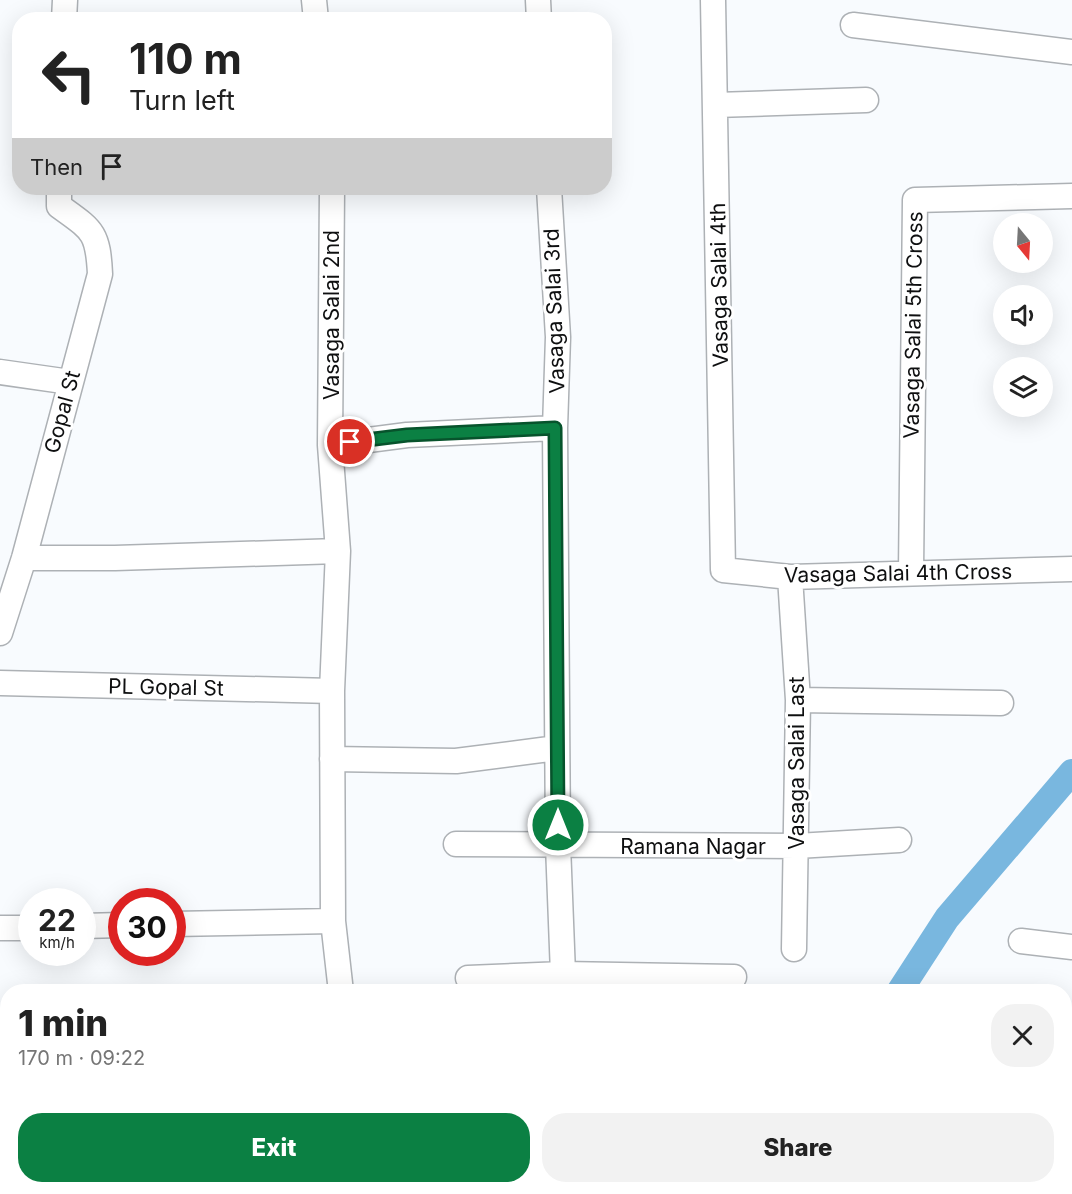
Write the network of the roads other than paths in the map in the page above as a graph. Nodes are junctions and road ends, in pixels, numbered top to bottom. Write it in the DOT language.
graph roads {
  1 [pos="713,0"];
  2 [pos="853,25"];
  3 [pos="1072,52"];
  4 [pos="866,100"];
  5 [pos="716,105"];
  6 [pos="332,195"];
  7 [pos="549,195"];
  8 [pos="1072,196"];
  9 [pos="59,197"];
  10 [pos="0,372"];
  11 [pos="70,382"];
  12 [pos="555,428"];
  13 [pos="330,445"];
  14 [pos="338,551"];
  15 [pos="24,558"];
  16 [pos="1072,569"];
  17 [pos="723,570"];
  18 [pos="911,573"];
  19 [pos="790,577"];
  20 [pos="0,633"];
  21 [pos="0,683"];
  22 [pos="332,691"];
  23 [pos="798,700"];
  24 [pos="1001,703"];
  25 [pos="557,748"];
  26 [pos="332,759"];
  27 [pos="900,840"];
  28 [pos="456,844"];
  29 [pos="558,845"];
  30 [pos="797,846"];
  31 [pos="333,921"];
  32 [pos="186,924"];
  33 [pos="18,927"];
  34 [pos="0,928"];
  35 [pos="1021,941"];
  36 [pos="1072,947"];
  37 [pos="794,949"];
  38 [pos="562,974"];
  39 [pos="735,977"];
  40 [pos="468,978"];
  41 [pos="340,984"];
  1 -- 5 [label="street, Vasaga Salai 4th"];
  2 -- 3 [label="street"];
  4 -- 5 [label="street"];
  5 -- 17 [label="street, Vasaga Salai 4th"];
  6 -- 13 [label="street, Vasaga Salai 2nd"];
  7 -- 12 [label="street, Vasaga Salai 3rd"];
  8 -- 18 [label="street, Vasaga Salai 5th Cross"];
  9 -- 11 [label="street, Gopal St"];
  10 -- 11 [label="street"];
  11 -- 15 [label="street, Gopal St"];
  12 -- 13 [label="street"];
  12 -- 25 [label="street, Vasaga Salai 3rd"];
  13 -- 14 [label="street, Vasaga Salai 2nd"];
  14 -- 15 [label="street"];
  14 -- 22 [label="street, Vasaga Salai 2nd"];
  15 -- 20 [label="street, Gopal St"];
  16 -- 18 [label="street, Vasaga Salai 4th Cross"];
  17 -- 19 [label="street, Vasaga Salai 4th Cross"];
  18 -- 19 [label="street, Vasaga Salai 4th Cross"];
  19 -- 23 [label="street, Vasaga Salai Last"];
  21 -- 22 [label="street, PL Gopal St"];
  22 -- 26 [label="street, Vasaga Salai 2nd"];
  23 -- 24 [label="street"];
  23 -- 30 [label="street, Vasaga Salai Last"];
  25 -- 26 [label="street"];
  25 -- 29 [label="street, Vasaga Salai 3rd"];
  26 -- 31 [label="street, Vasaga Salai 2nd"];
  27 -- 30 [label="street, Ramana Nagar"];
  28 -- 29 [label="street, Ramana Nagar"];
  29 -- 30 [label="street, Ramana Nagar"];
  29 -- 38 [label="street, Vasaga Salai 3rd"];
  30 -- 37 [label="street, Vasaga Salai Last"];
  31 -- 32 [label="street"];
  31 -- 41 [label="street, Vasaga Salai 2nd"];
  33 -- 34 [label="street"];
  35 -- 36 [label="street"];
  38 -- 39 [label="street"];
  38 -- 40 [label="street"];
}
